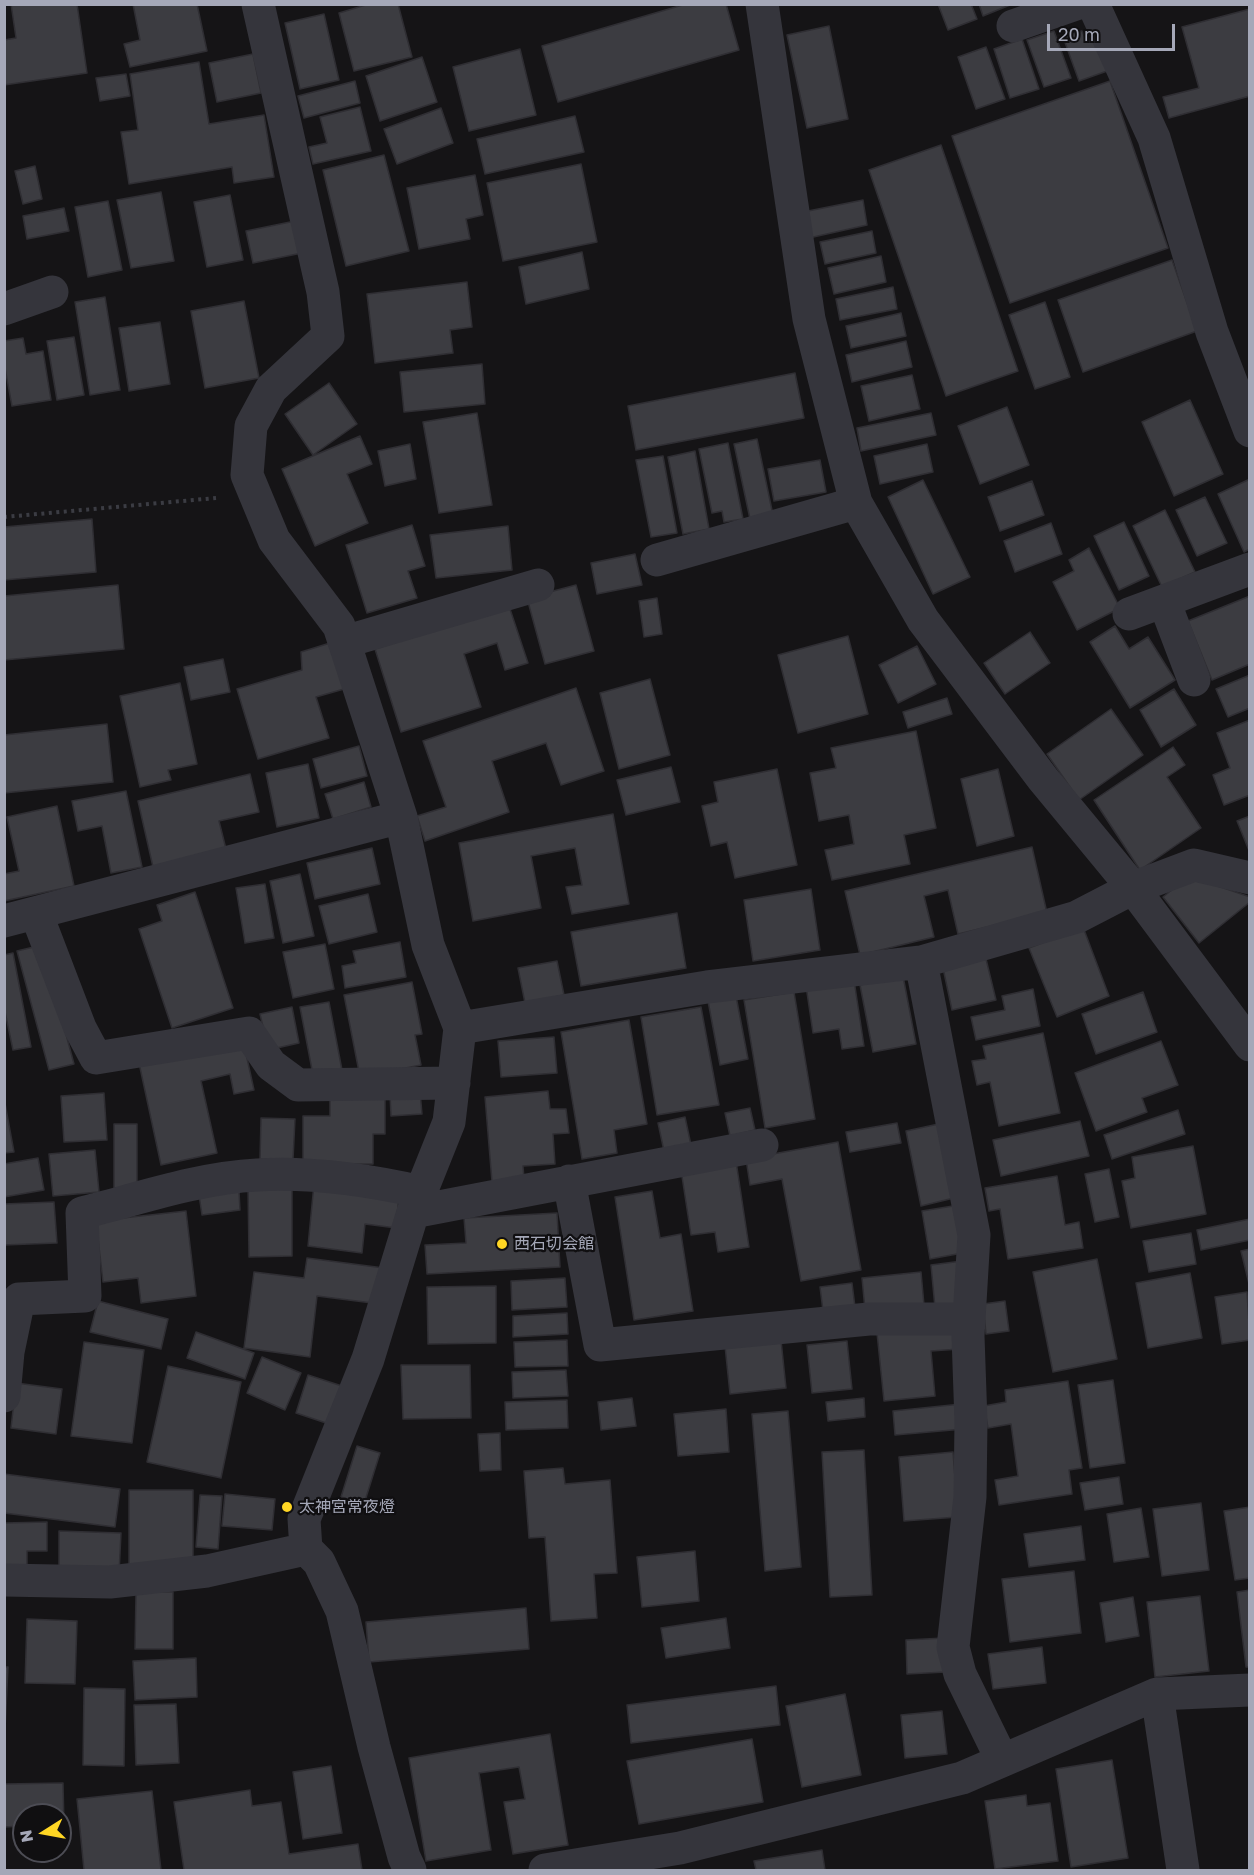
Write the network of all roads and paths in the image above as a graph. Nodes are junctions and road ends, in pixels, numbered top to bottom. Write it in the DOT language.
graph roads {
  1 [pos="258,4"];
  2 [pos="762,4"];
  3 [pos="1076,4"];
  4 [pos="1093,4"];
  5 [pos="1013,26"];
  6 [pos="52,291"];
  7 [pos="4,309"];
  8 [pos="1250,431"];
  9 [pos="255,494"];
  10 [pos="856,503"];
  11 [pos="4,517"];
  12 [pos="657,560"];
  13 [pos="1250,569"];
  14 [pos="538,585"];
  15 [pos="1164,601"];
  16 [pos="1129,614"];
  17 [pos="344,642"];
  18 [pos="1194,680"];
  19 [pos="401,817"];
  20 [pos="1250,878"];
  21 [pos="1133,888"];
  22 [pos="36,913"];
  23 [pos="4,921"];
  24 [pos="921,962"];
  25 [pos="460,1028"];
  26 [pos="1250,1045"];
  27 [pos="454,1083"];
  28 [pos="762,1146"];
  29 [pos="569,1181"];
  30 [pos="417,1202"];
  31 [pos="969,1319"];
  32 [pos="4,1396"];
  33 [pos="306,1549"];
  34 [pos="4,1580"];
  35 [pos="1250,1690"];
  36 [pos="1157,1694"];
  37 [pos="1002,1760"];
  38 [pos="411,1870"];
  39 [pos="545,1870"];
  40 [pos="1183,1870"];
  1 -- 9 [label="street"];
  2 -- 10 [label="street"];
  3 -- 5 [label="street"];
  4 -- 8 [label="street"];
  6 -- 7 [label="street"];
  9 -- 11 [label="path"];
  9 -- 17 [label="street"];
  10 -- 12 [label="street"];
  10 -- 21 [label="street"];
  13 -- 15 [label="street"];
  14 -- 17 [label="street"];
  15 -- 16 [label="street"];
  15 -- 18 [label="street"];
  17 -- 19 [label="street"];
  19 -- 22 [label="street"];
  19 -- 25 [label="street"];
  20 -- 21 [label="street"];
  21 -- 24 [label="street"];
  21 -- 26 [label="street"];
  22 -- 23 [label="street"];
  22 -- 27 [label="street"];
  24 -- 25 [label="street"];
  24 -- 31 [label="street"];
  25 -- 27 [label="street"];
  27 -- 30 [label="street"];
  28 -- 29 [label="street"];
  29 -- 30 [label="street"];
  29 -- 31 [label="street"];
  30 -- 32 [label="street"];
  30 -- 33 [label="street"];
  31 -- 37 [label="street"];
  33 -- 34 [label="street"];
  33 -- 38 [label="street"];
  35 -- 36 [label="street"];
  36 -- 37 [label="street"];
  36 -- 40 [label="street"];
  37 -- 39 [label="street"];
}
